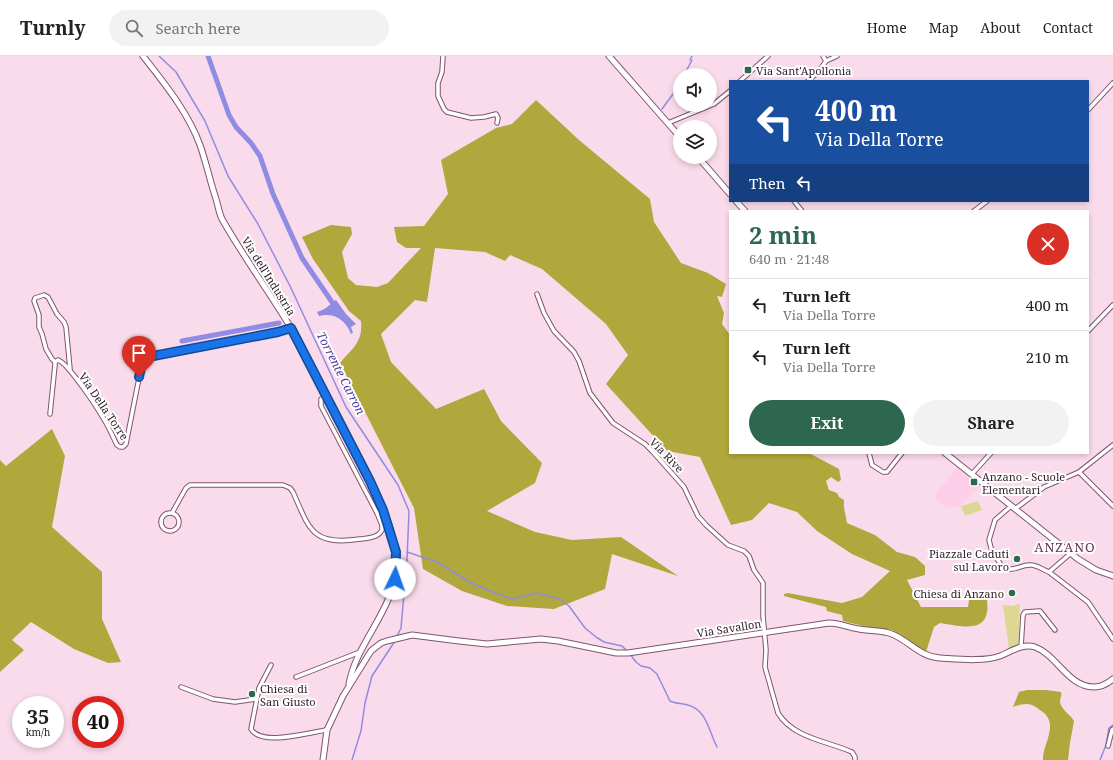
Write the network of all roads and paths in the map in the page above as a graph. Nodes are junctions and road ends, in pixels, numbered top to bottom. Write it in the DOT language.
graph roads {
  1 [pos="143,56"];
  2 [pos="443,56"];
  3 [pos="609,56"];
  4 [pos="768,56"];
  5 [pos="822,56"];
  6 [pos="837,56"];
  7 [pos="826,61"];
  8 [pos="741,80"];
  9 [pos="809,80"];
  10 [pos="1113,83"];
  11 [pos="729,92"];
  12 [pos="1089,109"];
  13 [pos="497,123"];
  14 [pos="668,123"];
  15 [pos="673,128"];
  16 [pos="704,164"];
  17 [pos="729,192"];
  18 [pos="737,202"];
  19 [pos="986,202"];
  20 [pos="744,210"];
  21 [pos="975,210"];
  22 [pos="537,294"];
  23 [pos="1113,305"];
  24 [pos="291,328"];
  25 [pos="1089,330"];
  26 [pos="55,362"];
  27 [pos="70,370"];
  28 [pos="326,396"];
  29 [pos="50,414"];
  30 [pos="1113,445"];
  31 [pos="869,454"];
  32 [pos="901,454"];
  33 [pos="947,454"];
  34 [pos="990,454"];
  35 [pos="1079,472"];
  36 [pos="972,474"];
  37 [pos="1113,506"];
  38 [pos="1013,507"];
  39 [pos="383,510"];
  40 [pos="172,513"];
  41 [pos="377,513"];
  42 [pos="1070,553"];
  43 [pos="1049,572"];
  44 [pos="1113,576"];
  45 [pos="1055,630"];
  46 [pos="765,633"];
  47 [pos="1113,639"];
  48 [pos="1021,647"];
  49 [pos="360,652"];
  50 [pos="271,665"];
  51 [pos="296,676"];
  52 [pos="1113,680"];
  53 [pos="349,686"];
  54 [pos="181,687"];
  55 [pos="256,699"];
  56 [pos="1113,729"];
  57 [pos="327,730"];
  58 [pos="1108,746"];
  59 [pos="324,760"];
  60 [pos="855,760"];
  1 -- 24 [label="main road, Via dell'Industria"];
  2 -- 13 [label="street"];
  3 -- 14 [label="main road"];
  4 -- 8 [label="street"];
  5 -- 7 [label="street"];
  6 -- 7 [label="street"];
  7 -- 9 [label="street"];
  10 -- 12 [label="street"];
  11 -- 14 [label="street"];
  14 -- 15 [label="main road"];
  16 -- 17 [label="main road"];
  18 -- 20 [label="main road"];
  19 -- 21 [label="street"];
  22 -- 46 [label="street, Via Rive"];
  23 -- 25 [label="street"];
  24 -- 27 [label="street, Via Della Torre"];
  24 -- 28 [label="main road, Via dell'Industria"];
  26 -- 27 [label="street, Via Della Torre"];
  26 -- 27 [label="street"];
  26 -- 29 [label="street"];
  28 -- 39 [label="main road, Via dell'Industria"];
  28 -- 41 [label="street"];
  30 -- 35 [label="street"];
  31 -- 32 [label="street"];
  33 -- 36 [label="main road"];
  34 -- 36 [label="street"];
  35 -- 37 [label="street"];
  35 -- 38 [label="street"];
  36 -- 38 [label="main road"];
  38 -- 42 [label="main road"];
  38 -- 43 [label="street"];
  39 -- 41 [label="street"];
  39 -- 49 [label="main road, Via dell'Industria"];
  40 -- 40 [label="street"];
  40 -- 41 [label="street"];
  42 -- 43 [label="street"];
  42 -- 44 [label="main road"];
  43 -- 47 [label="street"];
  45 -- 48 [label="street"];
  46 -- 48 [label="main road, Via Savallon"];
  46 -- 53 [label="main road, Via Savallon"];
  46 -- 60 [label="street, Via Rive"];
  48 -- 52 [label="main road"];
  49 -- 51 [label="street"];
  49 -- 53 [label="main road, Via dell'Industria"];
  50 -- 55 [label="street"];
  53 -- 57 [label="main road"];
  54 -- 55 [label="street"];
  55 -- 57 [label="street"];
  56 -- 58 [label="street"];
  57 -- 59 [label="main road"];
}
